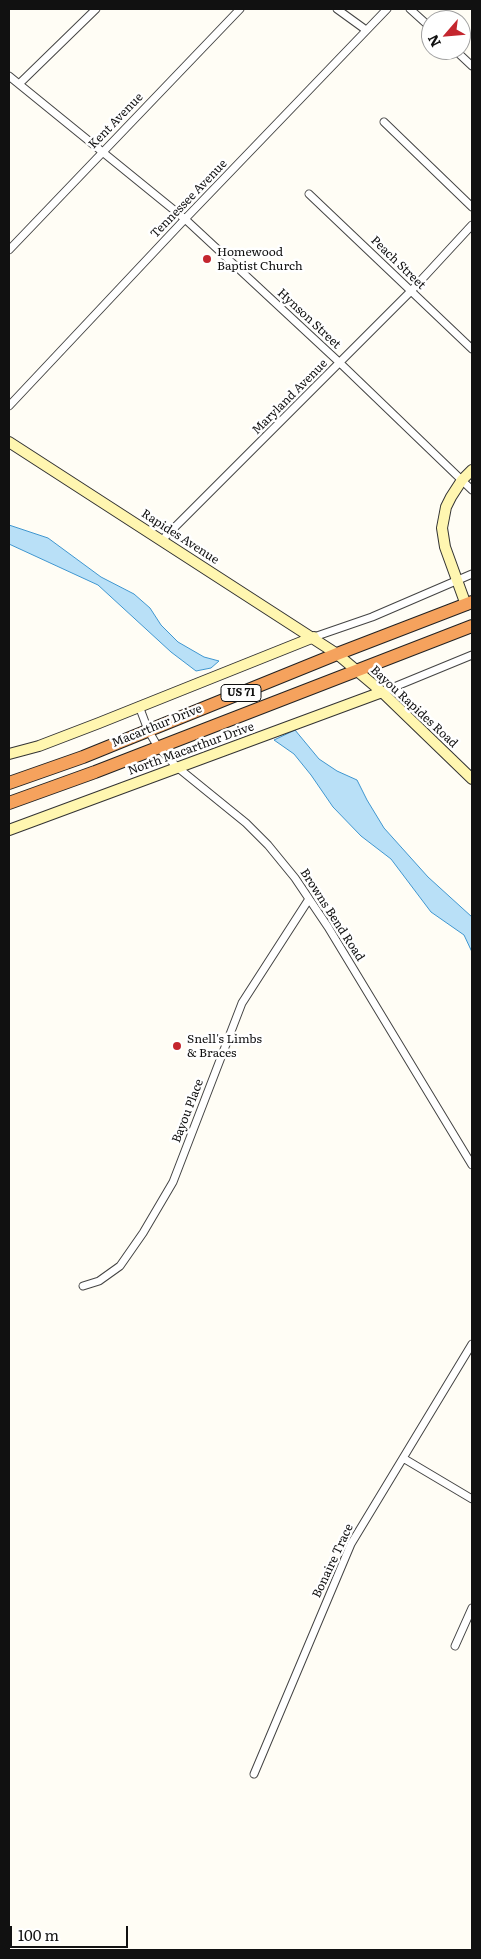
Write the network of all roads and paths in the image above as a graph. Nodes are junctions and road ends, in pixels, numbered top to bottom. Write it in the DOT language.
graph roads {
  1 [pos="96,9"];
  2 [pos="240,9"];
  3 [pos="337,9"];
  4 [pos="386,9"];
  5 [pos="410,9"];
  6 [pos="421,19"];
  7 [pos="366,30"];
  8 [pos="9,76"];
  9 [pos="19,84"];
  10 [pos="384,122"];
  11 [pos="102,152"];
  12 [pos="308,194"];
  13 [pos="472,207"];
  14 [pos="185,219"];
  15 [pos="472,225"];
  16 [pos="9,238"];
  17 [pos="15,244"];
  18 [pos="9,250"];
  19 [pos="411,291"];
  20 [pos="472,349"];
  21 [pos="340,363"];
  22 [pos="9,406"];
  23 [pos="9,442"];
  24 [pos="472,470"];
  25 [pos="462,480"];
  26 [pos="472,490"];
  27 [pos="162,540"];
  28 [pos="472,574"];
  29 [pos="458,580"];
  30 [pos="469,603"];
  31 [pos="472,624"];
  32 [pos="314,637"];
  33 [pos="337,654"];
  34 [pos="472,655"];
  35 [pos="356,670"];
  36 [pos="382,692"];
  37 [pos="139,706"];
  38 [pos="148,730"];
  39 [pos="158,747"];
  40 [pos="9,754"];
  41 [pos="177,767"];
  42 [pos="472,779"];
  43 [pos="9,783"];
  44 [pos="9,803"];
  45 [pos="9,830"];
  46 [pos="309,899"];
  47 [pos="472,1165"];
  48 [pos="83,1286"];
  49 [pos="472,1344"];
  50 [pos="403,1458"];
  51 [pos="472,1499"];
  52 [pos="472,1608"];
  53 [pos="455,1646"];
  54 [pos="254,1774"];
  1 -- 9 [label="street"];
  2 -- 11 [label="street, Kent Avenue"];
  3 -- 7 [label="street"];
  4 -- 7 [label="street, Tennessee Avenue"];
  5 -- 6 [label="street"];
  7 -- 14 [label="street, Tennessee Avenue"];
  8 -- 9 [label="street, Hynson Street"];
  9 -- 11 [label="street, Hynson Street"];
  10 -- 13 [label="street"];
  11 -- 14 [label="street, Hynson Street"];
  11 -- 17 [label="street, Kent Avenue"];
  12 -- 19 [label="street, Peach Street"];
  14 -- 21 [label="street, Hynson Street"];
  14 -- 22 [label="street, Tennessee Avenue"];
  15 -- 19 [label="street, Maryland Avenue"];
  16 -- 17 [label="street"];
  17 -- 18 [label="street, Kent Avenue"];
  19 -- 20 [label="street, Peach Street"];
  19 -- 21 [label="street, Maryland Avenue"];
  21 -- 25 [label="street, Hynson Street"];
  21 -- 27 [label="street, Maryland Avenue"];
  23 -- 27 [label="street, Rapides Avenue"];
  24 -- 25 [label="street"];
  25 -- 26 [label="street, Hynson Street"];
  25 -- 29 [label="street"];
  27 -- 32 [label="street, Rapides Avenue"];
  28 -- 29 [label="street"];
  29 -- 30 [label="street"];
  29 -- 32 [label="street"];
  30 -- 31 [label="highway"];
  30 -- 33 [label="highway, Macarthur Drive / US 71"];
  31 -- 35 [label="highway, Macarthur Drive / US 71"];
  32 -- 33 [label="street, Rapides Avenue"];
  32 -- 37 [label="street"];
  33 -- 35 [label="street, Bayou Rapides Road"];
  33 -- 38 [label="highway, Macarthur Drive / US 71"];
  34 -- 36 [label="street"];
  35 -- 36 [label="street, Bayou Rapides Road"];
  35 -- 39 [label="highway, Macarthur Drive / US 71"];
  36 -- 41 [label="street, North Macarthur Drive"];
  36 -- 42 [label="street, Bayou Rapides Road"];
  37 -- 38 [label="street, Browns Bend Road"];
  37 -- 40 [label="street"];
  38 -- 39 [label="street, Browns Bend Road"];
  38 -- 43 [label="highway, Macarthur Drive / US 71"];
  39 -- 41 [label="street, Browns Bend Road"];
  39 -- 44 [label="highway, Macarthur Drive / US 71"];
  41 -- 45 [label="street, North Macarthur Drive"];
  41 -- 46 [label="street, Browns Bend Road"];
  46 -- 47 [label="street, Browns Bend Road"];
  46 -- 48 [label="street, Bayou Place"];
  49 -- 50 [label="street, Bonaire Trace"];
  50 -- 51 [label="street"];
  50 -- 54 [label="street, Bonaire Trace"];
  52 -- 53 [label="street"];
}
